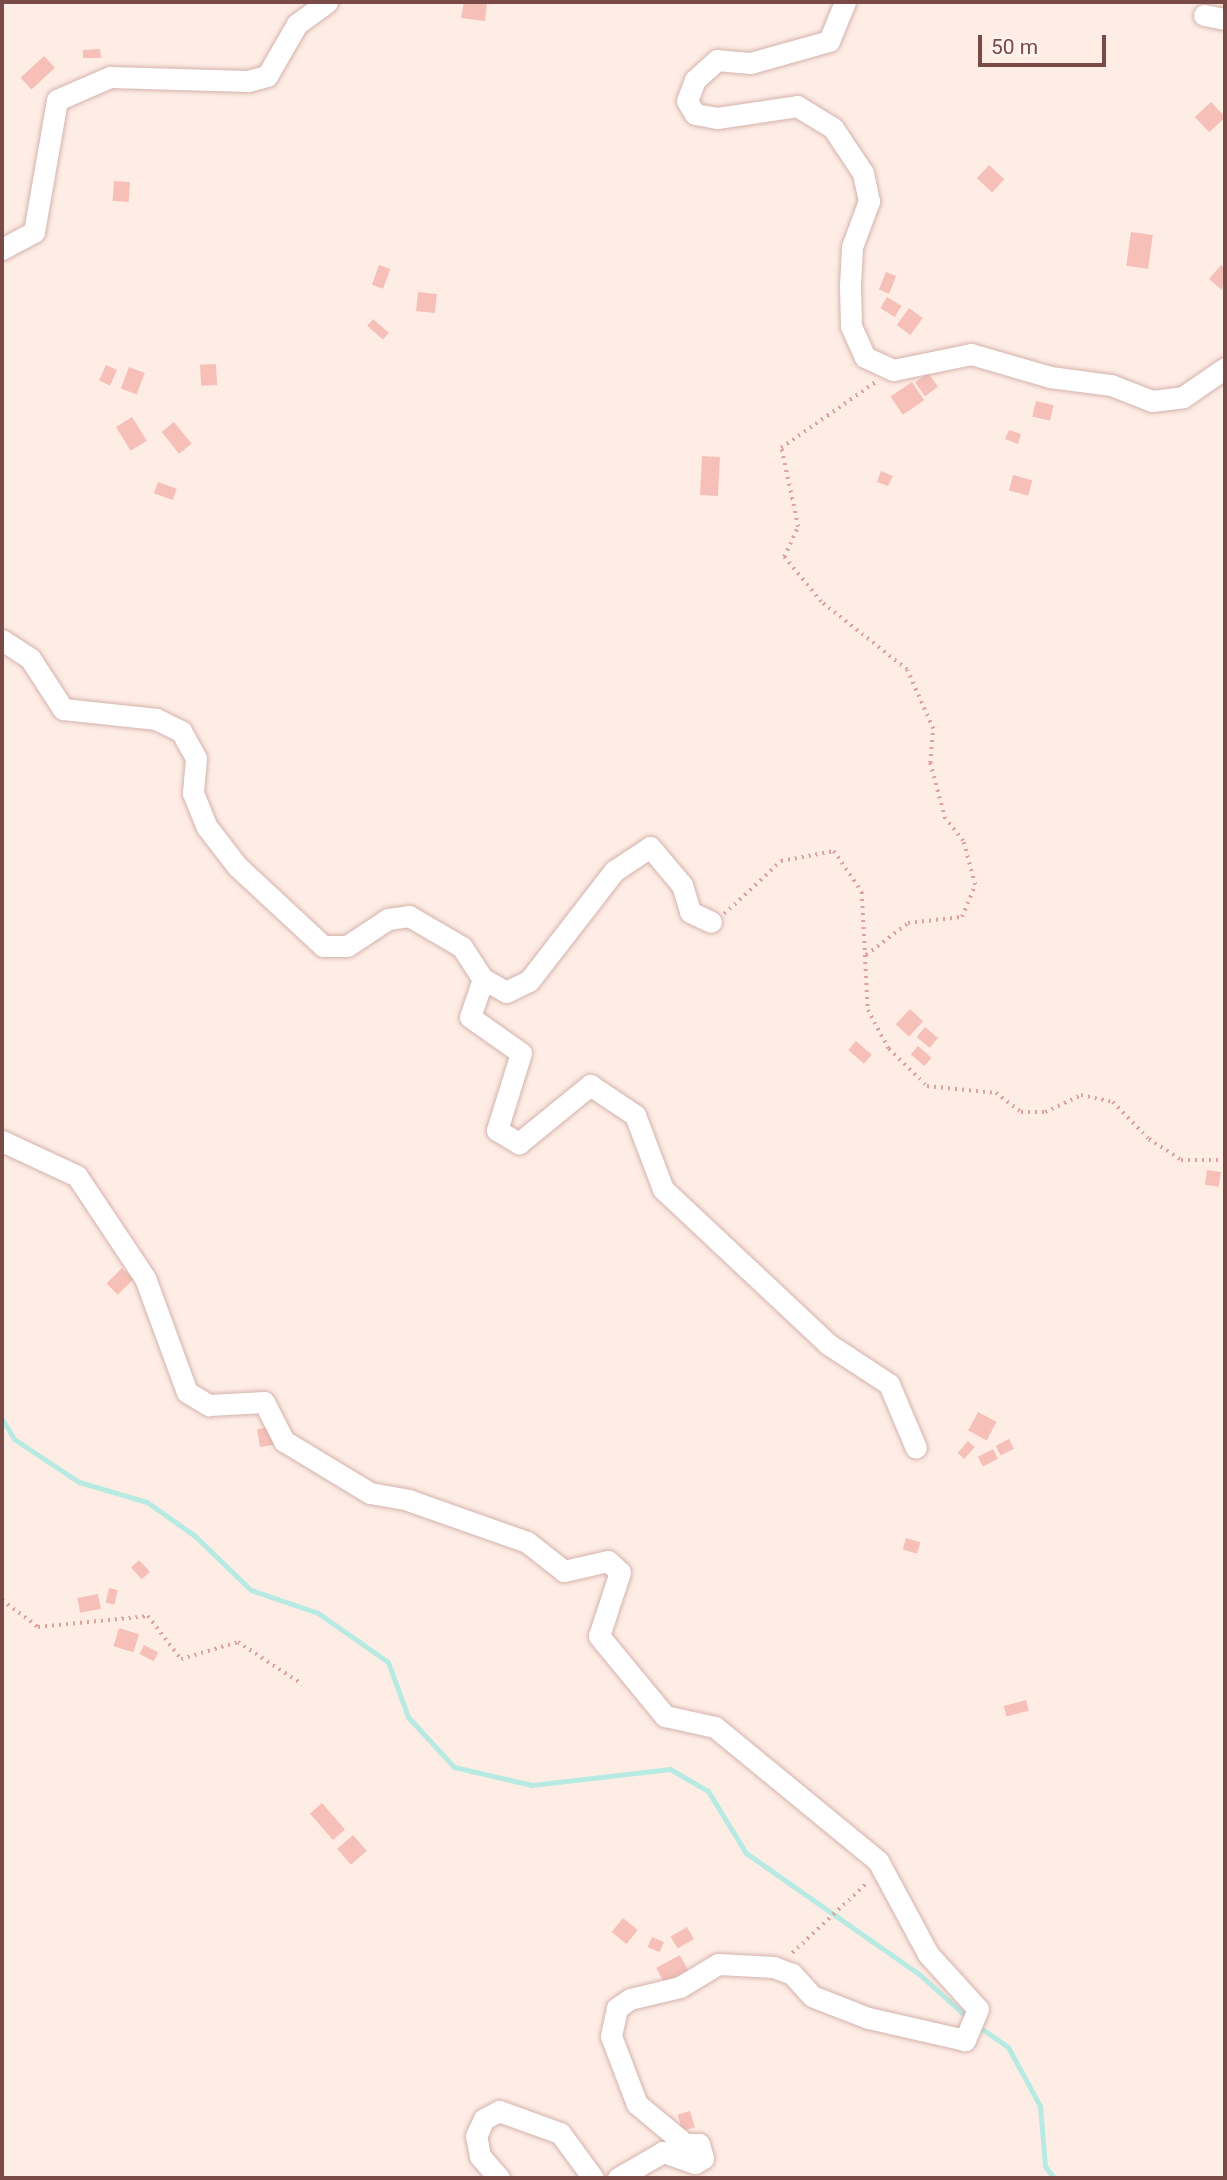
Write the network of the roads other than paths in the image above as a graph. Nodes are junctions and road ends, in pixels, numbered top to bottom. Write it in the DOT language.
graph roads {
  1 [pos="327,2"];
  2 [pos="845,2"];
  3 [pos="1204,15"];
  4 [pos="1225,19"];
  5 [pos="2,249"];
  6 [pos="1225,368"];
  7 [pos="2,640"];
  8 [pos="711,922"];
  9 [pos="484,979"];
  10 [pos="2,1141"];
  11 [pos="916,1448"];
  12 [pos="499,2178"];
  13 [pos="593,2178"];
  14 [pos="618,2178"];
  1 -- 5 [label="street"];
  2 -- 6 [label="street"];
  3 -- 4 [label="street"];
  7 -- 9 [label="street"];
  8 -- 9 [label="street"];
  9 -- 11 [label="street"];
  10 -- 14 [label="street"];
  12 -- 13 [label="street"];
}
